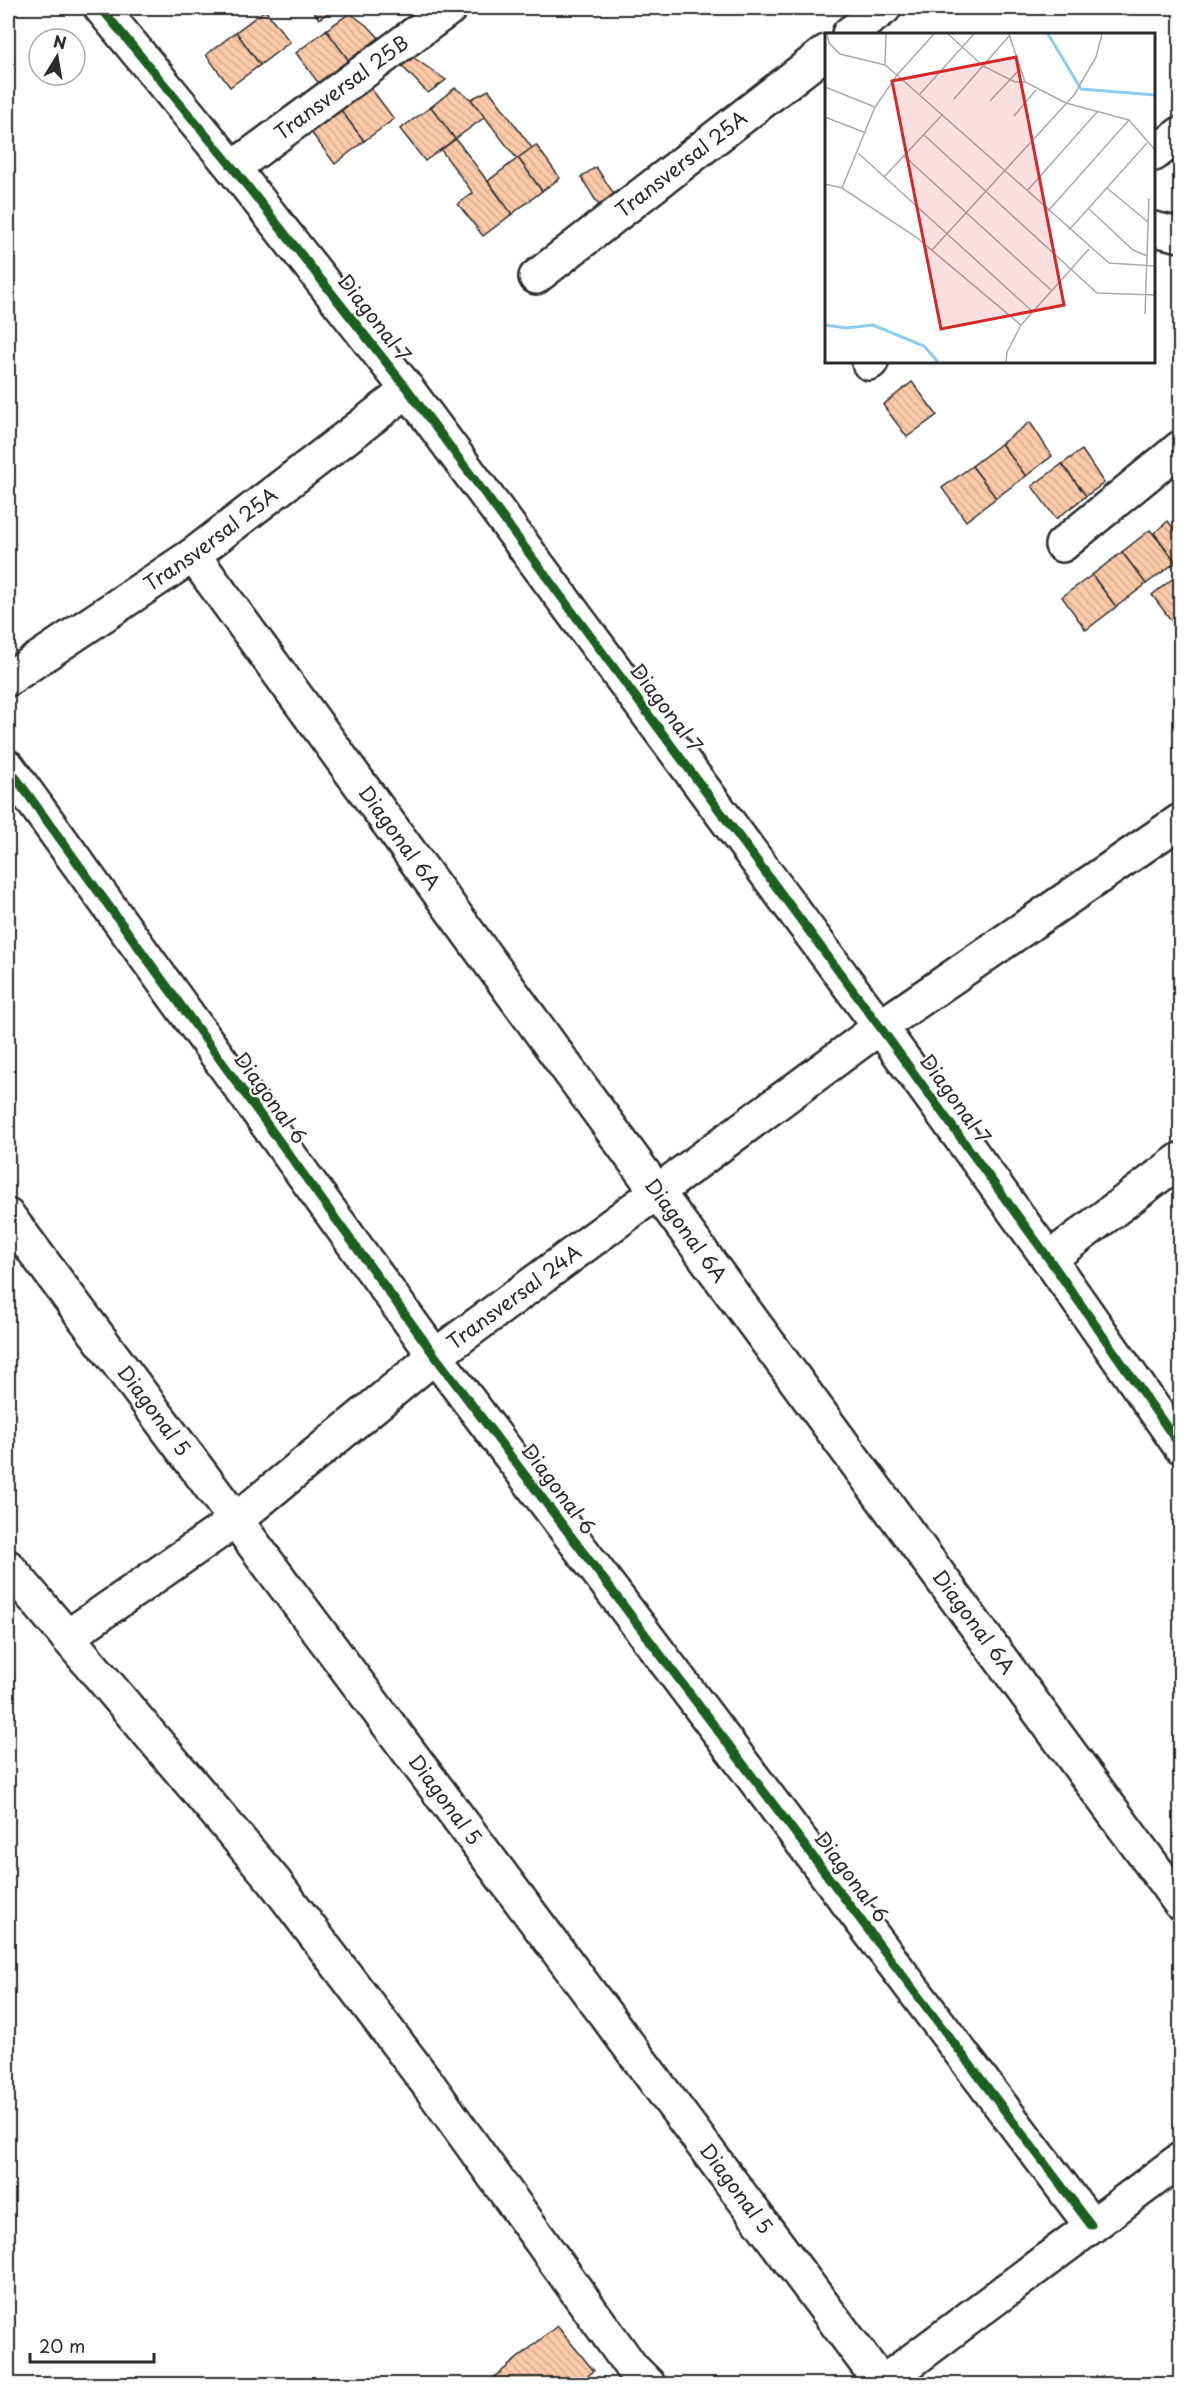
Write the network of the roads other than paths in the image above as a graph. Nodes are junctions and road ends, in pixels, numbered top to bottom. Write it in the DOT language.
graph roads {
  1 [pos="101,8"];
  2 [pos="450,8"];
  3 [pos="825,53"];
  4 [pos="1180,134"];
  5 [pos="1155,153"];
  6 [pos="233,168"];
  7 [pos="1155,229"];
  8 [pos="1180,235"];
  9 [pos="536,277"];
  10 [pos="408,390"];
  11 [pos="1180,448"];
  12 [pos="1062,545"];
  13 [pos="193,555"];
  14 [pos="8,679"];
  15 [pos="8,767"];
  16 [pos="1180,821"];
  17 [pos="880,1027"];
  18 [pos="1180,1160"];
  19 [pos="658,1193"];
  20 [pos="8,1216"];
  21 [pos="1049,1259"];
  22 [pos="435,1356"];
  23 [pos="1180,1446"];
  24 [pos="236,1520"];
  25 [pos="8,1567"];
  26 [pos="67,1636"];
  27 [pos="1180,1903"];
  28 [pos="1180,2160"];
  29 [pos="1091,2225"];
  30 [pos="882,2384"];
  31 [pos="648,2385"];
  1 -- 6 [label="street, Diagonal 7"];
  2 -- 6 [label="street, Transversal 25B"];
  3 -- 9 [label="street, Transversal 25A"];
  4 -- 5 [label="street"];
  6 -- 10 [label="street, Diagonal 7"];
  7 -- 8 [label="street"];
  10 -- 13 [label="street, Transversal 25A"];
  10 -- 17 [label="street, Diagonal 7"];
  11 -- 12 [label="street"];
  13 -- 14 [label="street, Transversal 25A"];
  13 -- 19 [label="street, Diagonal 6A"];
  15 -- 22 [label="street, Diagonal 6"];
  16 -- 17 [label="street, Transversal 24A"];
  17 -- 19 [label="street, Transversal 24A"];
  17 -- 21 [label="street, Diagonal 7"];
  18 -- 21 [label="street"];
  19 -- 22 [label="street, Transversal 24A"];
  19 -- 27 [label="street, Diagonal 6A"];
  20 -- 24 [label="street, Diagonal 5"];
  21 -- 23 [label="street, Diagonal 7"];
  22 -- 24 [label="street, Transversal 24A"];
  22 -- 29 [label="street, Diagonal 6"];
  24 -- 26 [label="street, Transversal 24A"];
  24 -- 30 [label="street, Diagonal 5"];
  25 -- 26 [label="street"];
  26 -- 31 [label="street"];
  28 -- 29 [label="street"];
  29 -- 30 [label="street"];
}
